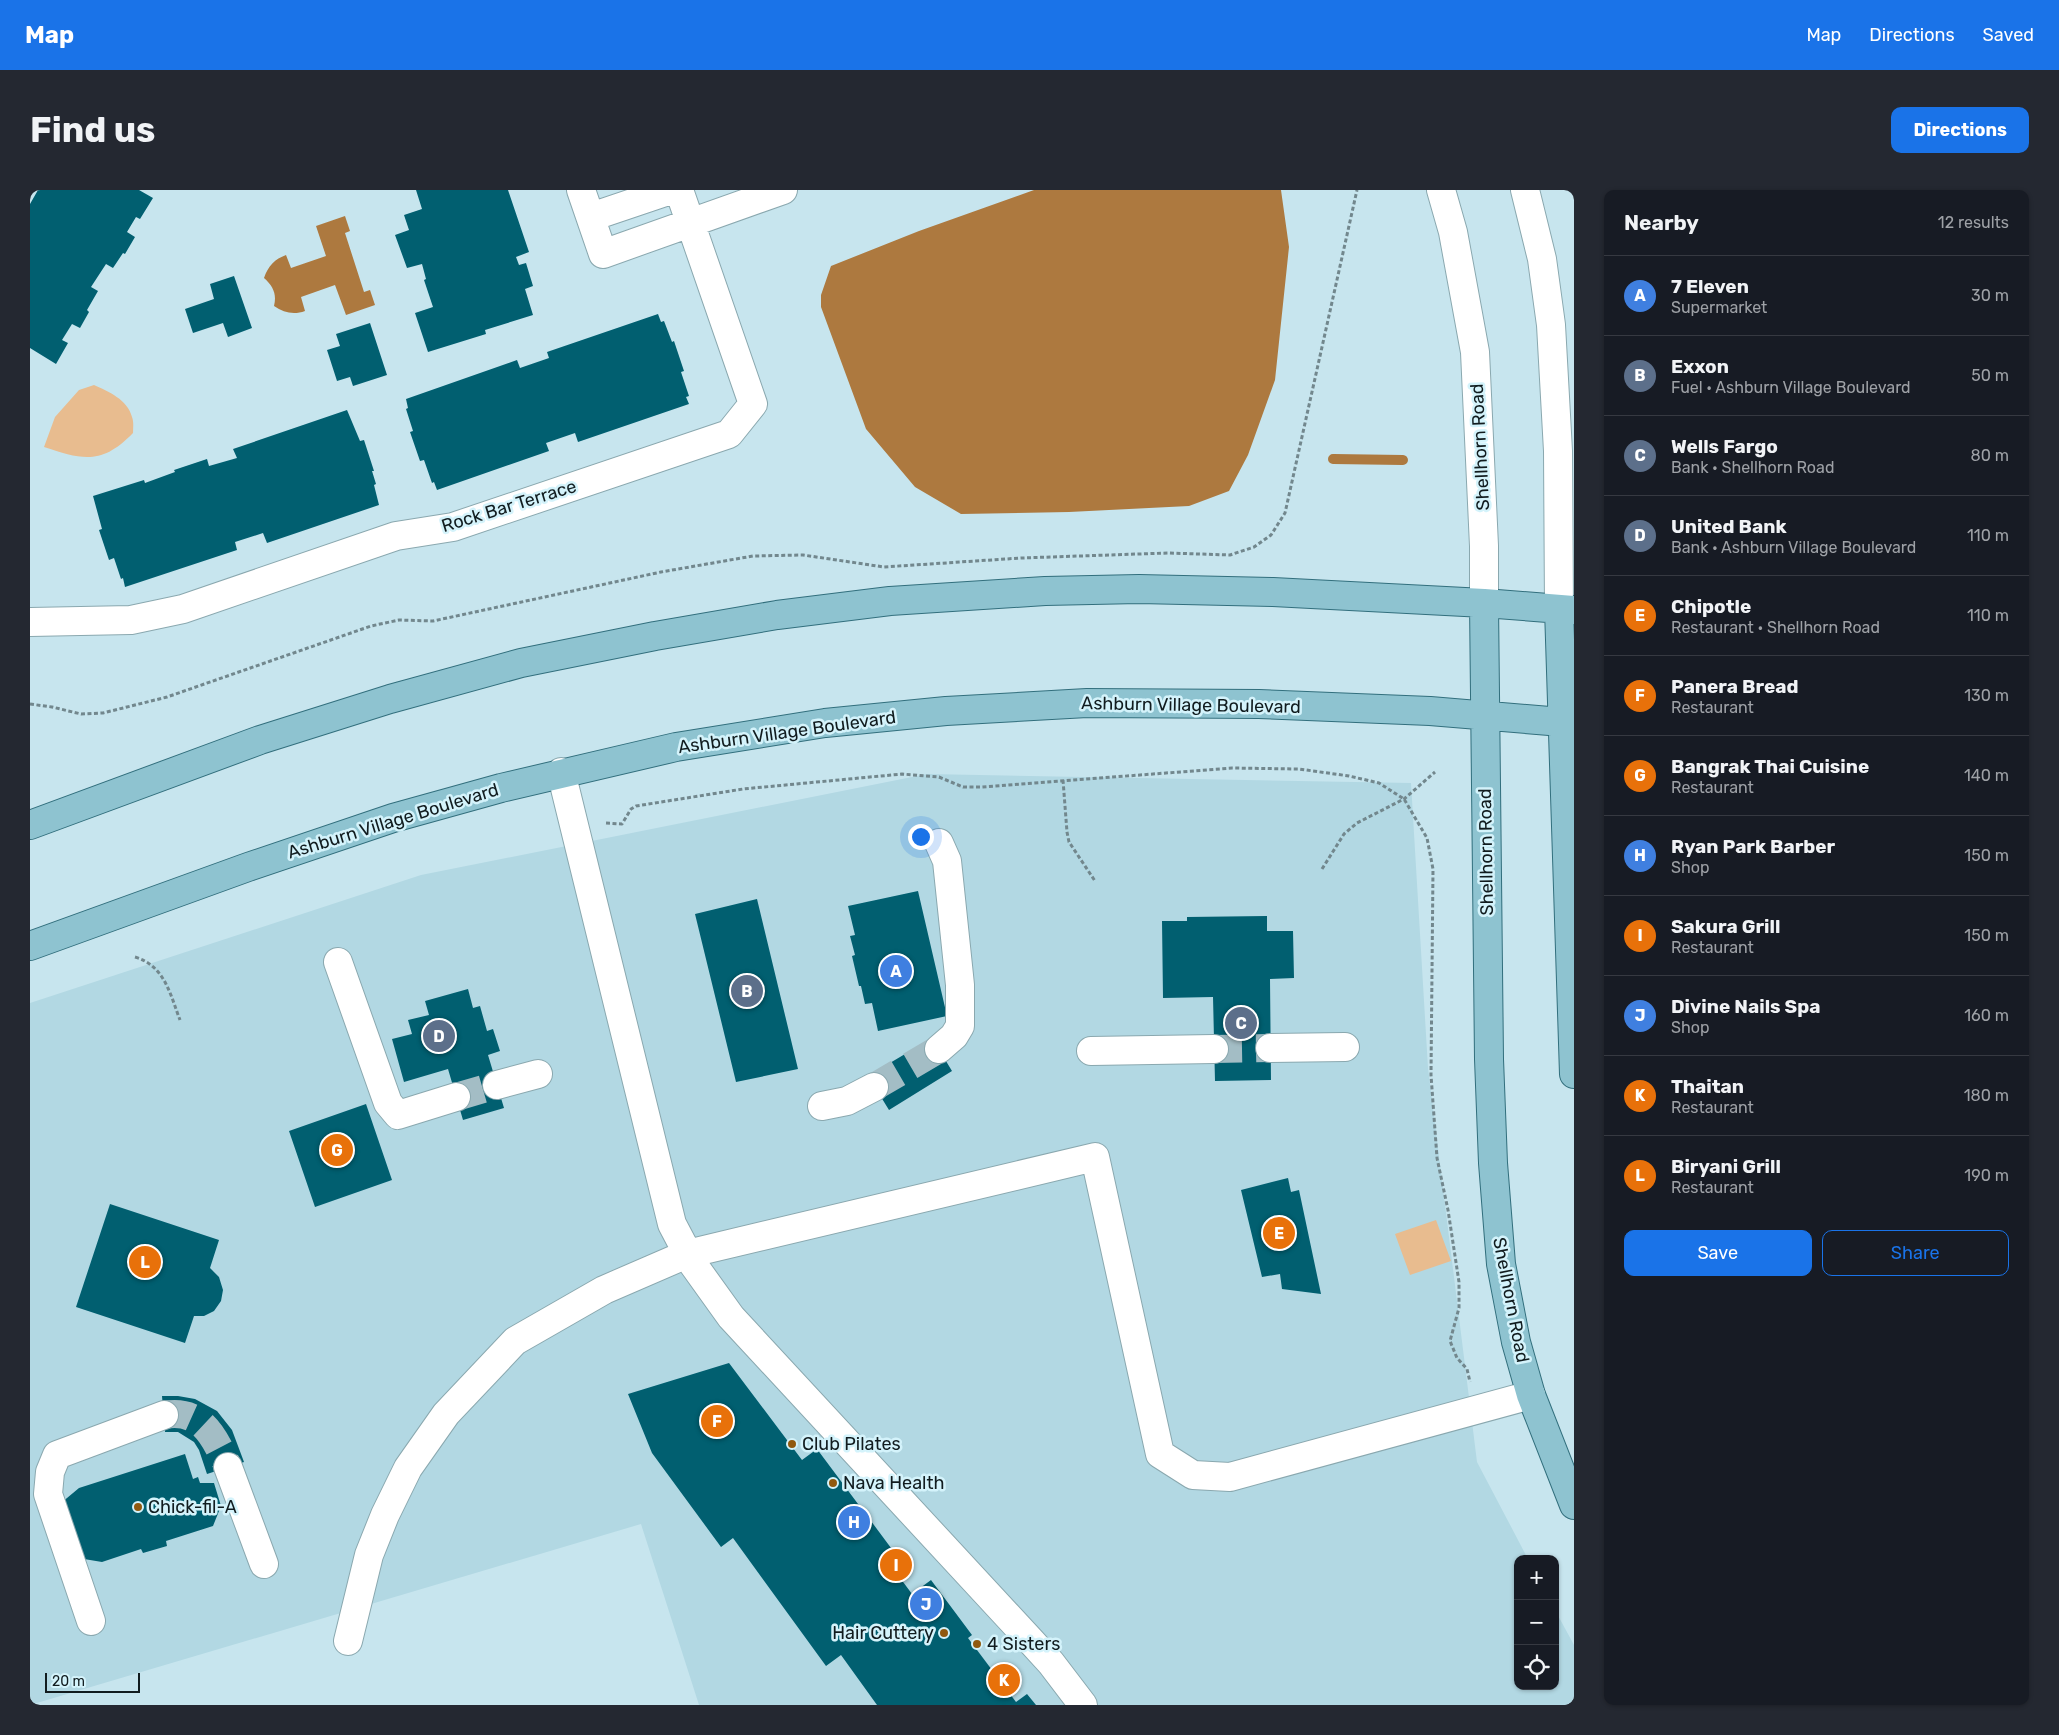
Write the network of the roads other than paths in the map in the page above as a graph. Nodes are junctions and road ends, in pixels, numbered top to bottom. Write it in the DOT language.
graph roads {
  1 [pos="582,190"];
  2 [pos="670,190"];
  3 [pos="679,190"];
  4 [pos="783,190"];
  5 [pos="1441,190"];
  6 [pos="1525,190"];
  7 [pos="591,217"];
  8 [pos="690,222"];
  9 [pos="1484,603"];
  10 [pos="1566,609"];
  11 [pos="30,622"];
  12 [pos="1486,717"];
  13 [pos="1568,723"];
  14 [pos="561,772"];
  15 [pos="30,825"];
  16 [pos="939,843"];
  17 [pos="30,946"];
  18 [pos="338,962"];
  19 [pos="1344,1047"];
  20 [pos="1270,1048"];
  21 [pos="939,1049"];
  22 [pos="1214,1049"];
  23 [pos="1091,1051"];
  24 [pos="538,1074"];
  25 [pos="1574,1074"];
  26 [pos="497,1085"];
  27 [pos="874,1087"];
  28 [pos="456,1097"];
  29 [pos="822,1106"];
  30 [pos="687,1254"];
  31 [pos="1531,1395"];
  32 [pos="164,1415"];
  33 [pos="228,1467"];
  34 [pos="1574,1505"];
  35 [pos="264,1564"];
  36 [pos="91,1621"];
  37 [pos="348,1641"];
  38 [pos="1083,1705"];
  1 -- 7 [label="street"];
  2 -- 7 [label="street"];
  3 -- 8 [label="street, Rock Bar Terrace"];
  4 -- 8 [label="street"];
  5 -- 9 [label="street, Shellhorn Road"];
  6 -- 10 [label="street"];
  7 -- 8 [label="street"];
  8 -- 11 [label="street, Rock Bar Terrace"];
  9 -- 10 [label="main road"];
  9 -- 12 [label="main road, Shellhorn Road"];
  9 -- 15 [label="main road"];
  10 -- 13 [label="main road"];
  12 -- 13 [label="main road, Ashburn Village Boulevard"];
  12 -- 14 [label="main road, Ashburn Village Boulevard"];
  12 -- 31 [label="main road, Shellhorn Road"];
  13 -- 25 [label="main road"];
  14 -- 17 [label="main road, Ashburn Village Boulevard"];
  14 -- 30 [label="street"];
  16 -- 21 [label="street"];
  18 -- 28 [label="street"];
  19 -- 20 [label="street"];
  22 -- 23 [label="street"];
  24 -- 26 [label="street"];
  27 -- 29 [label="street"];
  30 -- 31 [label="street"];
  30 -- 37 [label="street"];
  30 -- 38 [label="street"];
  31 -- 34 [label="main road, Shellhorn Road"];
  32 -- 36 [label="street"];
  33 -- 35 [label="street"];
}
